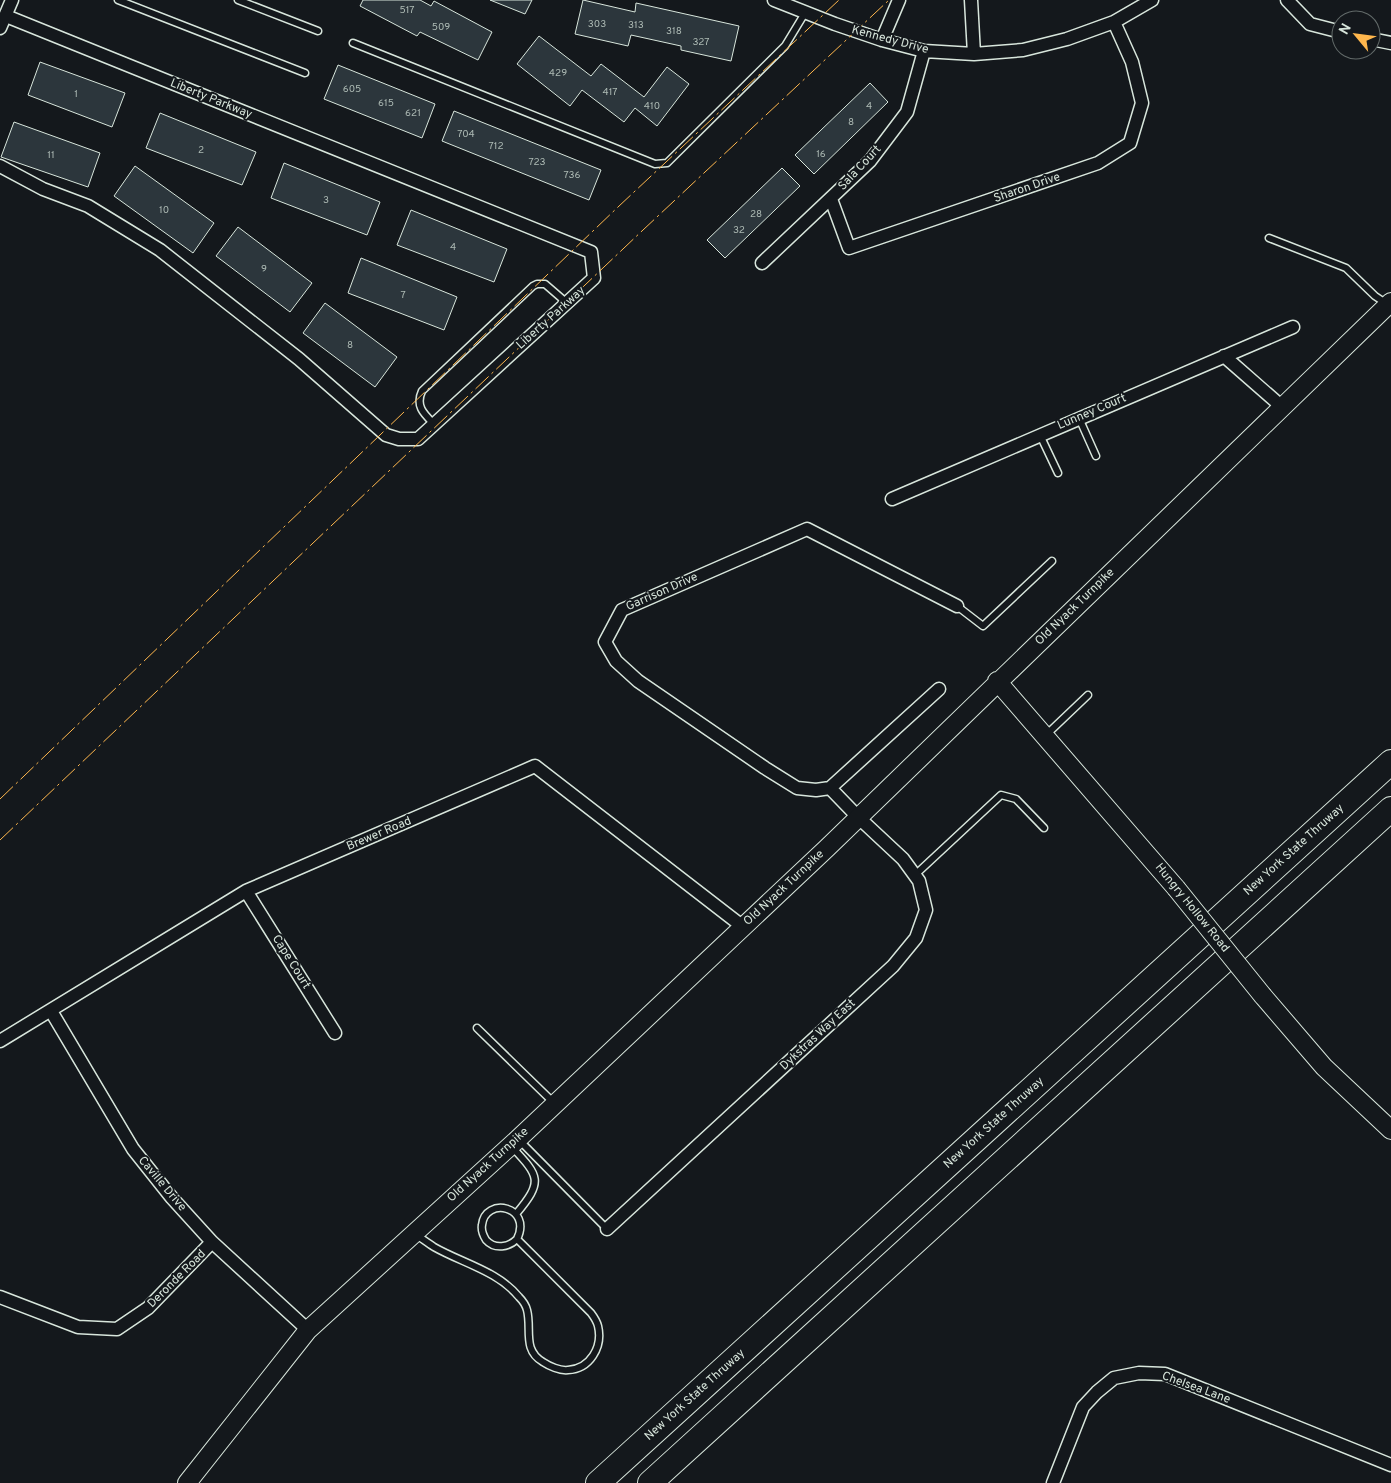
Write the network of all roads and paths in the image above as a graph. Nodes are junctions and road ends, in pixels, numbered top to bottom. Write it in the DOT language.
graph roads {
  1 [pos="12,0"];
  2 [pos="118,0"];
  3 [pos="238,0"];
  4 [pos="774,0"];
  5 [pos="899,0"];
  6 [pos="970,0"];
  7 [pos="1152,0"];
  8 [pos="1287,0"];
  9 [pos="805,13"];
  10 [pos="6,16"];
  11 [pos="1114,22"];
  12 [pos="0,28"];
  13 [pos="1331,29"];
  14 [pos="318,31"];
  15 [pos="882,40"];
  16 [pos="354,43"];
  17 [pos="924,51"];
  18 [pos="974,54"];
  19 [pos="305,73"];
  20 [pos="0,166"];
  21 [pos="831,199"];
  22 [pos="1269,238"];
  23 [pos="762,263"];
  24 [pos="567,304"];
  25 [pos="1388,307"];
  26 [pos="1292,327"];
  27 [pos="1224,356"];
  28 [pos="1281,406"];
  29 [pos="1079,418"];
  30 [pos="434,424"];
  31 [pos="1040,434"];
  32 [pos="1096,456"];
  33 [pos="1058,473"];
  34 [pos="892,499"];
  35 [pos="1052,561"];
  36 [pos="958,606"];
  37 [pos="997,681"];
  38 [pos="938,689"];
  39 [pos="1088,694"];
  40 [pos="1045,736"];
  41 [pos="1391,762"];
  42 [pos="830,788"];
  43 [pos="1391,809"];
  44 [pos="858,818"];
  45 [pos="1044,828"];
  46 [pos="915,875"];
  47 [pos="246,891"];
  48 [pos="742,926"];
  49 [pos="51,1011"];
  50 [pos="476,1028"];
  51 [pos="335,1033"];
  52 [pos="0,1041"];
  53 [pos="555,1104"];
  54 [pos="1391,1130"];
  55 [pos="514,1142"];
  56 [pos="516,1214"];
  57 [pos="607,1229"];
  58 [pos="414,1233"];
  59 [pos="517,1239"];
  60 [pos="212,1242"];
  61 [pos="0,1297"];
  62 [pos="308,1330"];
  63 [pos="1391,1465"];
  64 [pos="186,1483"];
  65 [pos="598,1483"];
  66 [pos="650,1483"];
  67 [pos="1053,1483"];
  1 -- 10 [label="street"];
  2 -- 19 [label="lane"];
  3 -- 14 [label="lane"];
  4 -- 9 [label="street, Kennedy Drive"];
  5 -- 15 [label="street"];
  6 -- 18 [label="street"];
  7 -- 11 [label="street, Kennedy Drive"];
  8 -- 13 [label="street"];
  9 -- 15 [label="street, Kennedy Drive"];
  9 -- 16 [label="lane"];
  10 -- 12 [label="street"];
  10 -- 24 [label="street, Liberty Parkway"];
  11 -- 18 [label="street, Kennedy Drive"];
  11 -- 21 [label="street, Sharon Drive"];
  15 -- 17 [label="street, Kennedy Drive"];
  17 -- 18 [label="street, Kennedy Drive"];
  17 -- 21 [label="street, Sala Court"];
  20 -- 30 [label="street, Liberty Parkway"];
  21 -- 23 [label="street, Sala Court"];
  22 -- 25 [label="lane"];
  24 -- 30 [label="street, Liberty Parkway"];
  24 -- 30 [label="lane"];
  25 -- 28 [label="street, Old Nyack Turnpike"];
  26 -- 27 [label="street, Lunney Court"];
  27 -- 28 [label="street"];
  27 -- 29 [label="street, Lunney Court"];
  28 -- 37 [label="street, Old Nyack Turnpike"];
  29 -- 31 [label="street, Lunney Court"];
  29 -- 32 [label="lane"];
  31 -- 33 [label="lane"];
  31 -- 34 [label="street, Lunney Court"];
  35 -- 36 [label="lane"];
  36 -- 42 [label="street, Garrison Drive"];
  37 -- 40 [label="street, Hungry Hollow Road"];
  37 -- 44 [label="street, Old Nyack Turnpike"];
  38 -- 42 [label="street"];
  39 -- 40 [label="lane"];
  40 -- 54 [label="street, Hungry Hollow Road, bridge"];
  41 -- 65 [label="highway, New York State Thruway"];
  42 -- 44 [label="street"];
  43 -- 66 [label="highway"];
  44 -- 46 [label="street, Dykstras Way East"];
  44 -- 48 [label="street, Old Nyack Turnpike"];
  45 -- 46 [label="lane"];
  46 -- 57 [label="street, Dykstras Way East"];
  47 -- 48 [label="street, Brewer Road"];
  47 -- 49 [label="street, Brewer Road"];
  47 -- 51 [label="street, Cape Court"];
  48 -- 53 [label="street, Old Nyack Turnpike"];
  49 -- 52 [label="street, Brewer Road"];
  49 -- 60 [label="street, Caville Drive"];
  50 -- 53 [label="lane"];
  53 -- 55 [label="street, Old Nyack Turnpike"];
  55 -- 56 [label="lane"];
  55 -- 57 [label="lane"];
  55 -- 58 [label="street, Old Nyack Turnpike"];
  56 -- 59 [label="lane"];
  56 -- 59 [label="lane"];
  58 -- 59 [label="lane"];
  58 -- 62 [label="street, Old Nyack Turnpike"];
  60 -- 61 [label="street, Deronde Road"];
  60 -- 62 [label="street, Caville Drive"];
  62 -- 64 [label="street, Old Nyack Turnpike"];
  63 -- 67 [label="street, Chelsea Lane"];
}
